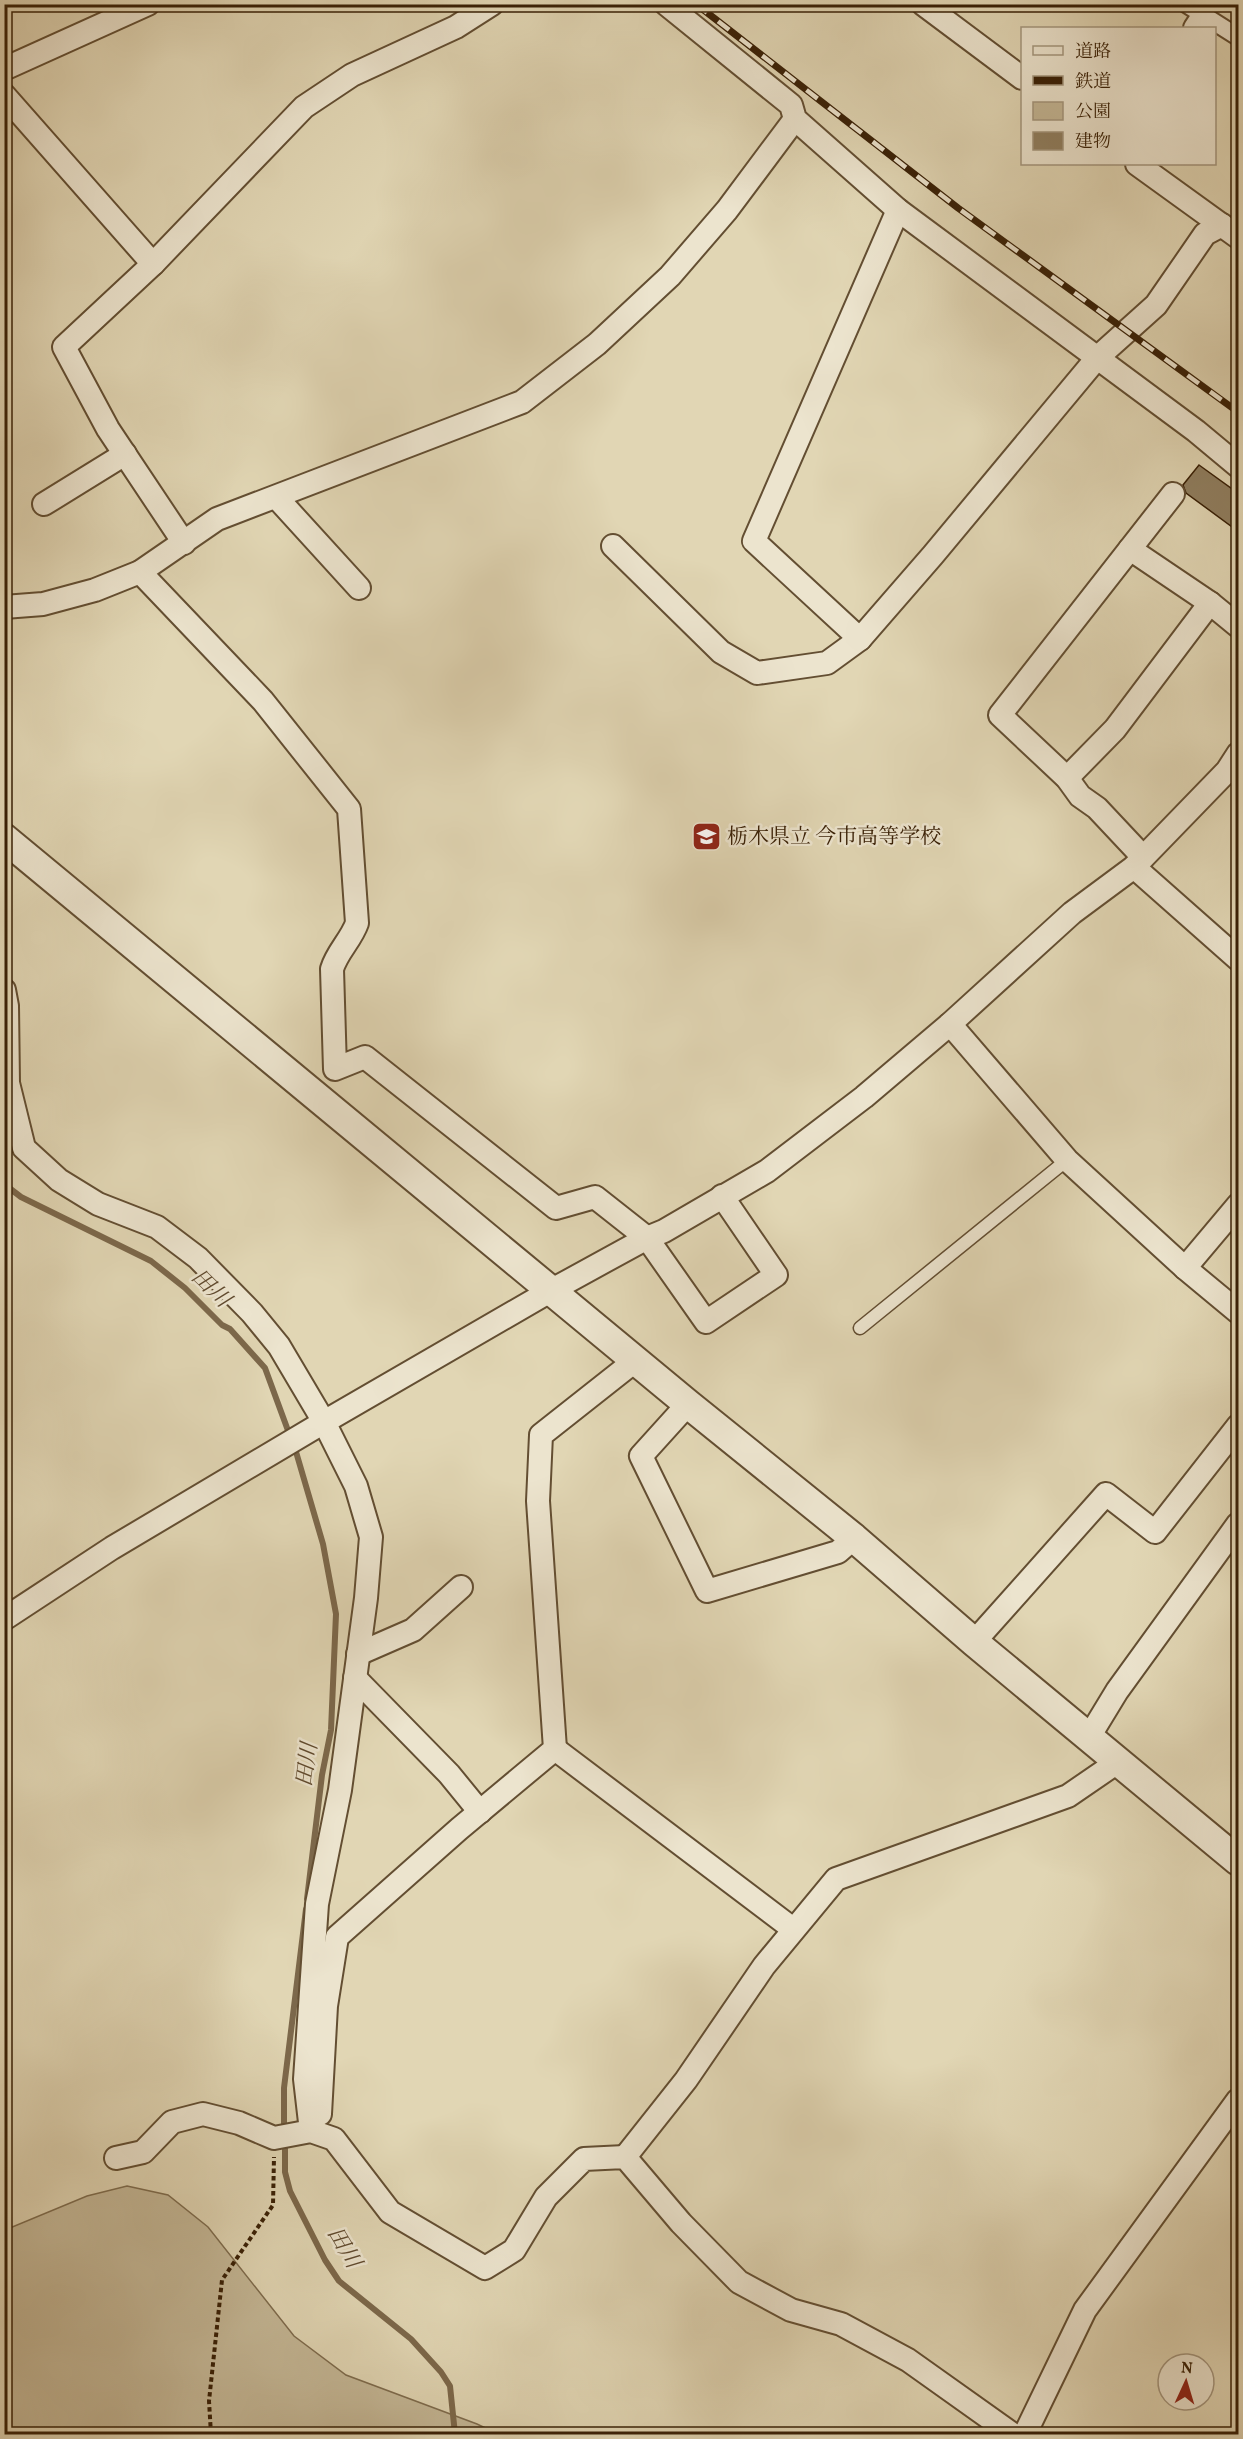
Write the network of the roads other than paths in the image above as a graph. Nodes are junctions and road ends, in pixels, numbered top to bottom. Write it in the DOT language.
graph roads {
  1 [pos="148,4"];
  2 [pos="492,4"];
  3 [pos="666,4"];
  4 [pos="923,4"];
  5 [pos="1195,16"];
  6 [pos="1239,37"];
  7 [pos="4,69"];
  8 [pos="1021,77"];
  9 [pos="4,95"];
  10 [pos="795,119"];
  11 [pos="1138,165"];
  12 [pos="898,210"];
  13 [pos="1231,231"];
  14 [pos="153,264"];
  15 [pos="1097,358"];
  16 [pos="125,454"];
  17 [pos="1239,466"];
  18 [pos="1173,494"];
  19 [pos="277,498"];
  20 [pos="44,504"];
  21 [pos="184,543"];
  22 [pos="613,546"];
  23 [pos="1130,549"];
  24 [pos="140,572"];
  25 [pos="359,588"];
  26 [pos="1210,603"];
  27 [pos="4,608"];
  28 [pos="1239,626"];
  29 [pos="860,639"];
  30 [pos="1235,768"];
  31 [pos="1067,778"];
  32 [pos="4,838"];
  33 [pos="1139,862"];
  34 [pos="1239,959"];
  35 [pos="4,990"];
  36 [pos="950,1024"];
  37 [pos="1067,1160"];
  38 [pos="722,1196"];
  39 [pos="1239,1205"];
  40 [pos="646,1238"];
  41 [pos="1185,1268"];
  42 [pos="552,1290"];
  43 [pos="1239,1312"];
  44 [pos="860,1328"];
  45 [pos="636,1360"];
  46 [pos="688,1404"];
  47 [pos="324,1422"];
  48 [pos="1239,1426"];
  49 [pos="1239,1524"];
  50 [pos="854,1538"];
  51 [pos="461,1587"];
  52 [pos="4,1619"];
  53 [pos="974,1642"];
  54 [pos="358,1654"];
  55 [pos="355,1678"];
  56 [pos="1089,1737"];
  57 [pos="555,1749"];
  58 [pos="1119,1761"];
  59 [pos="480,1812"];
  60 [pos="1239,1861"];
  61 [pos="793,1929"];
  62 [pos="1239,2100"];
  63 [pos="315,2132"];
  64 [pos="625,2157"];
  65 [pos="116,2158"];
  66 [pos="1012,2434"];
  67 [pos="1025,2434"];
  1 -- 7 [label="street"];
  2 -- 14 [label="street"];
  3 -- 10 [label="street"];
  4 -- 8 [label="street"];
  5 -- 6 [label="street"];
  9 -- 14 [label="street"];
  10 -- 12 [label="street"];
  10 -- 19 [label="street"];
  11 -- 13 [label="street"];
  12 -- 15 [label="street"];
  12 -- 29 [label="street"];
  13 -- 15 [label="street"];
  14 -- 16 [label="street"];
  15 -- 17 [label="street"];
  15 -- 29 [label="street"];
  16 -- 20 [label="street"];
  16 -- 21 [label="street"];
  18 -- 23 [label="street"];
  19 -- 21 [label="street"];
  19 -- 25 [label="street"];
  21 -- 24 [label="street"];
  22 -- 29 [label="street"];
  23 -- 26 [label="street"];
  23 -- 31 [label="street"];
  24 -- 27 [label="street"];
  24 -- 40 [label="street"];
  26 -- 28 [label="street"];
  26 -- 31 [label="street"];
  30 -- 33 [label="street"];
  31 -- 33 [label="street"];
  32 -- 42 [label="street"];
  33 -- 34 [label="street"];
  33 -- 36 [label="street"];
  35 -- 47 [label="street"];
  36 -- 37 [label="street"];
  36 -- 38 [label="street"];
  37 -- 41 [label="street"];
  37 -- 44 [label="lane"];
  38 -- 40 [label="street"];
  38 -- 40 [label="street"];
  39 -- 41 [label="street"];
  40 -- 42 [label="street"];
  41 -- 43 [label="street"];
  42 -- 45 [label="street"];
  42 -- 47 [label="street"];
  45 -- 46 [label="street"];
  45 -- 57 [label="street"];
  46 -- 50 [label="street"];
  46 -- 50 [label="street"];
  47 -- 52 [label="street"];
  47 -- 54 [label="street"];
  48 -- 53 [label="street"];
  49 -- 56 [label="street"];
  50 -- 53 [label="street"];
  51 -- 54 [label="street"];
  53 -- 56 [label="street"];
  54 -- 55 [label="street"];
  55 -- 59 [label="street"];
  55 -- 63 [label="street"];
  56 -- 58 [label="street"];
  57 -- 59 [label="street"];
  57 -- 61 [label="street"];
  58 -- 60 [label="street"];
  58 -- 61 [label="street"];
  59 -- 63 [label="street"];
  61 -- 64 [label="street"];
  62 -- 67 [label="street"];
  63 -- 64 [label="street"];
  63 -- 65 [label="street"];
  64 -- 66 [label="street"];
}
